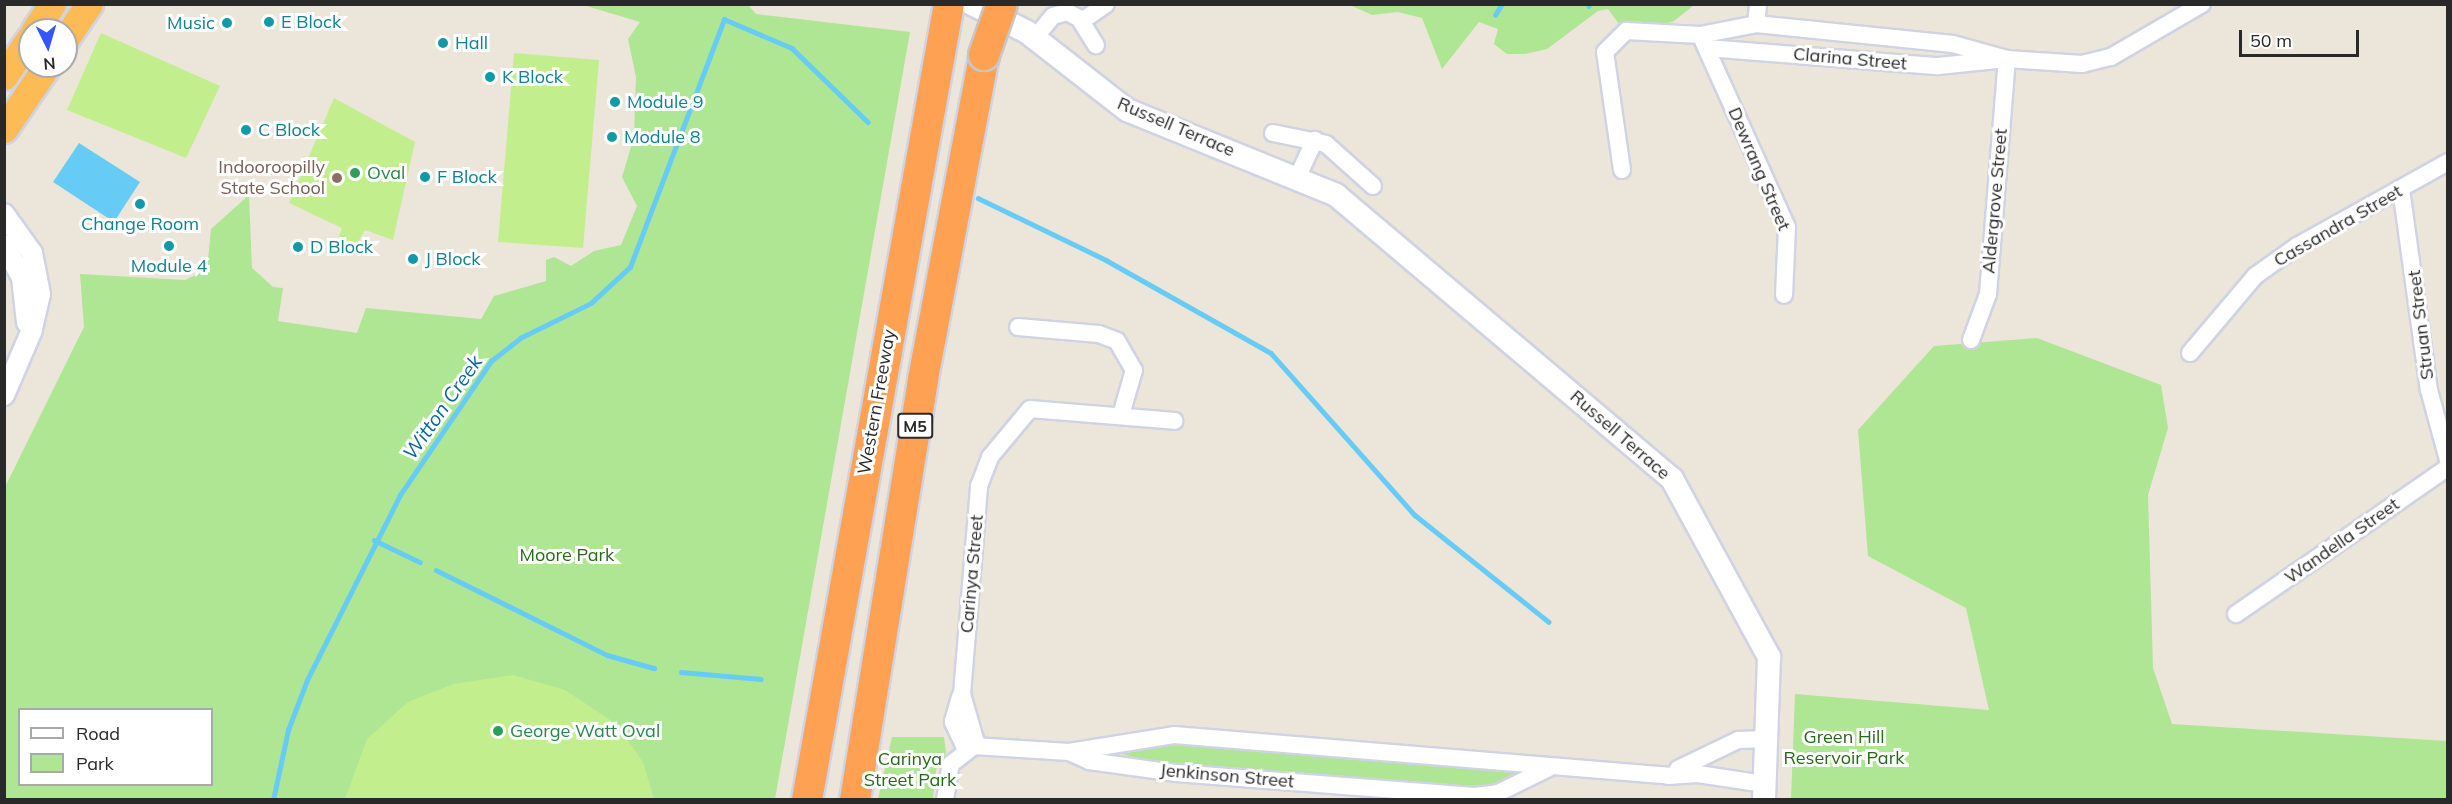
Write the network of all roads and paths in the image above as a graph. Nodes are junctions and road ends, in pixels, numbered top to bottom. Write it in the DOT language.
graph roads {
  1 [pos="52,4"];
  2 [pos="89,4"];
  3 [pos="949,4"];
  4 [pos="972,4"];
  5 [pos="990,4"];
  6 [pos="1002,4"];
  7 [pos="1106,4"];
  8 [pos="1758,4"];
  9 [pos="2202,4"];
  10 [pos="43,18"];
  11 [pos="78,20"];
  12 [pos="1082,21"];
  13 [pos="1756,24"];
  14 [pos="1035,38"];
  15 [pos="1703,41"];
  16 [pos="1096,45"];
  17 [pos="984,55"];
  18 [pos="18,56"];
  19 [pos="2007,58"];
  20 [pos="4,76"];
  21 [pos="39,78"];
  22 [pos="4,129"];
  23 [pos="1273,133"];
  24 [pos="1315,140"];
  25 [pos="2448,162"];
  26 [pos="1622,170"];
  27 [pos="1298,176"];
  28 [pos="1373,186"];
  29 [pos="2401,189"];
  30 [pos="4,214"];
  31 [pos="4,245"];
  32 [pos="4,250"];
  33 [pos="19,266"];
  34 [pos="1784,295"];
  35 [pos="1018,327"];
  36 [pos="1971,340"];
  37 [pos="24,349"];
  38 [pos="2190,353"];
  39 [pos="4,394"];
  40 [pos="1121,415"];
  41 [pos="1175,421"];
  42 [pos="2448,460"];
  43 [pos="2448,467"];
  44 [pos="2236,614"];
  45 [pos="1768,739"];
  46 [pos="971,748"];
  47 [pos="1069,752"];
  48 [pos="1562,767"];
  49 [pos="1644,774"];
  50 [pos="1764,792"];
  51 [pos="807,800"];
  52 [pos="855,800"];
  53 [pos="945,800"];
  1 -- 10 [label="highway"];
  2 -- 11 [label="highway"];
  3 -- 51 [label="highway, Western Freeway / M5"];
  4 -- 14 [label="main road, Russell Terrace"];
  5 -- 17 [label="highway, M5, bridge"];
  6 -- 17 [label="highway, bridge"];
  7 -- 12 [label="street"];
  8 -- 13 [label="street"];
  9 -- 19 [label="street, Clarina Street"];
  12 -- 14 [label="street"];
  12 -- 16 [label="street"];
  13 -- 15 [label="street, Clarina Street"];
  13 -- 19 [label="street, Clarina Street"];
  14 -- 27 [label="main road, Russell Terrace"];
  15 -- 19 [label="street, Clarina Street"];
  15 -- 26 [label="street, Clarina Street"];
  15 -- 34 [label="street, Dewrang Street"];
  17 -- 52 [label="highway, M5"];
  18 -- 20 [label="highway"];
  19 -- 36 [label="street, Aldergrove Street"];
  21 -- 22 [label="highway"];
  23 -- 24 [label="street"];
  24 -- 27 [label="street"];
  24 -- 28 [label="street"];
  25 -- 29 [label="street, Cassandra Street"];
  27 -- 45 [label="main road, Russell Terrace"];
  29 -- 38 [label="street, Cassandra Street"];
  29 -- 42 [label="street, Struan Street"];
  30 -- 37 [label="street"];
  31 -- 33 [label="street"];
  32 -- 33 [label="street"];
  33 -- 37 [label="street"];
  35 -- 40 [label="street"];
  37 -- 39 [label="street"];
  40 -- 41 [label="street"];
  40 -- 46 [label="street, Carinya Street"];
  43 -- 44 [label="street, Wandella Street"];
  45 -- 49 [label="street, Jenkinson Street"];
  45 -- 50 [label="main road, Russell Terrace"];
  46 -- 47 [label="street, Jenkinson Street"];
  46 -- 53 [label="street"];
  47 -- 48 [label="street, Jenkinson Street"];
  47 -- 48 [label="street, Jenkinson Street"];
  48 -- 49 [label="street, Jenkinson Street"];
  49 -- 50 [label="street, Jenkinson Street"];
}
